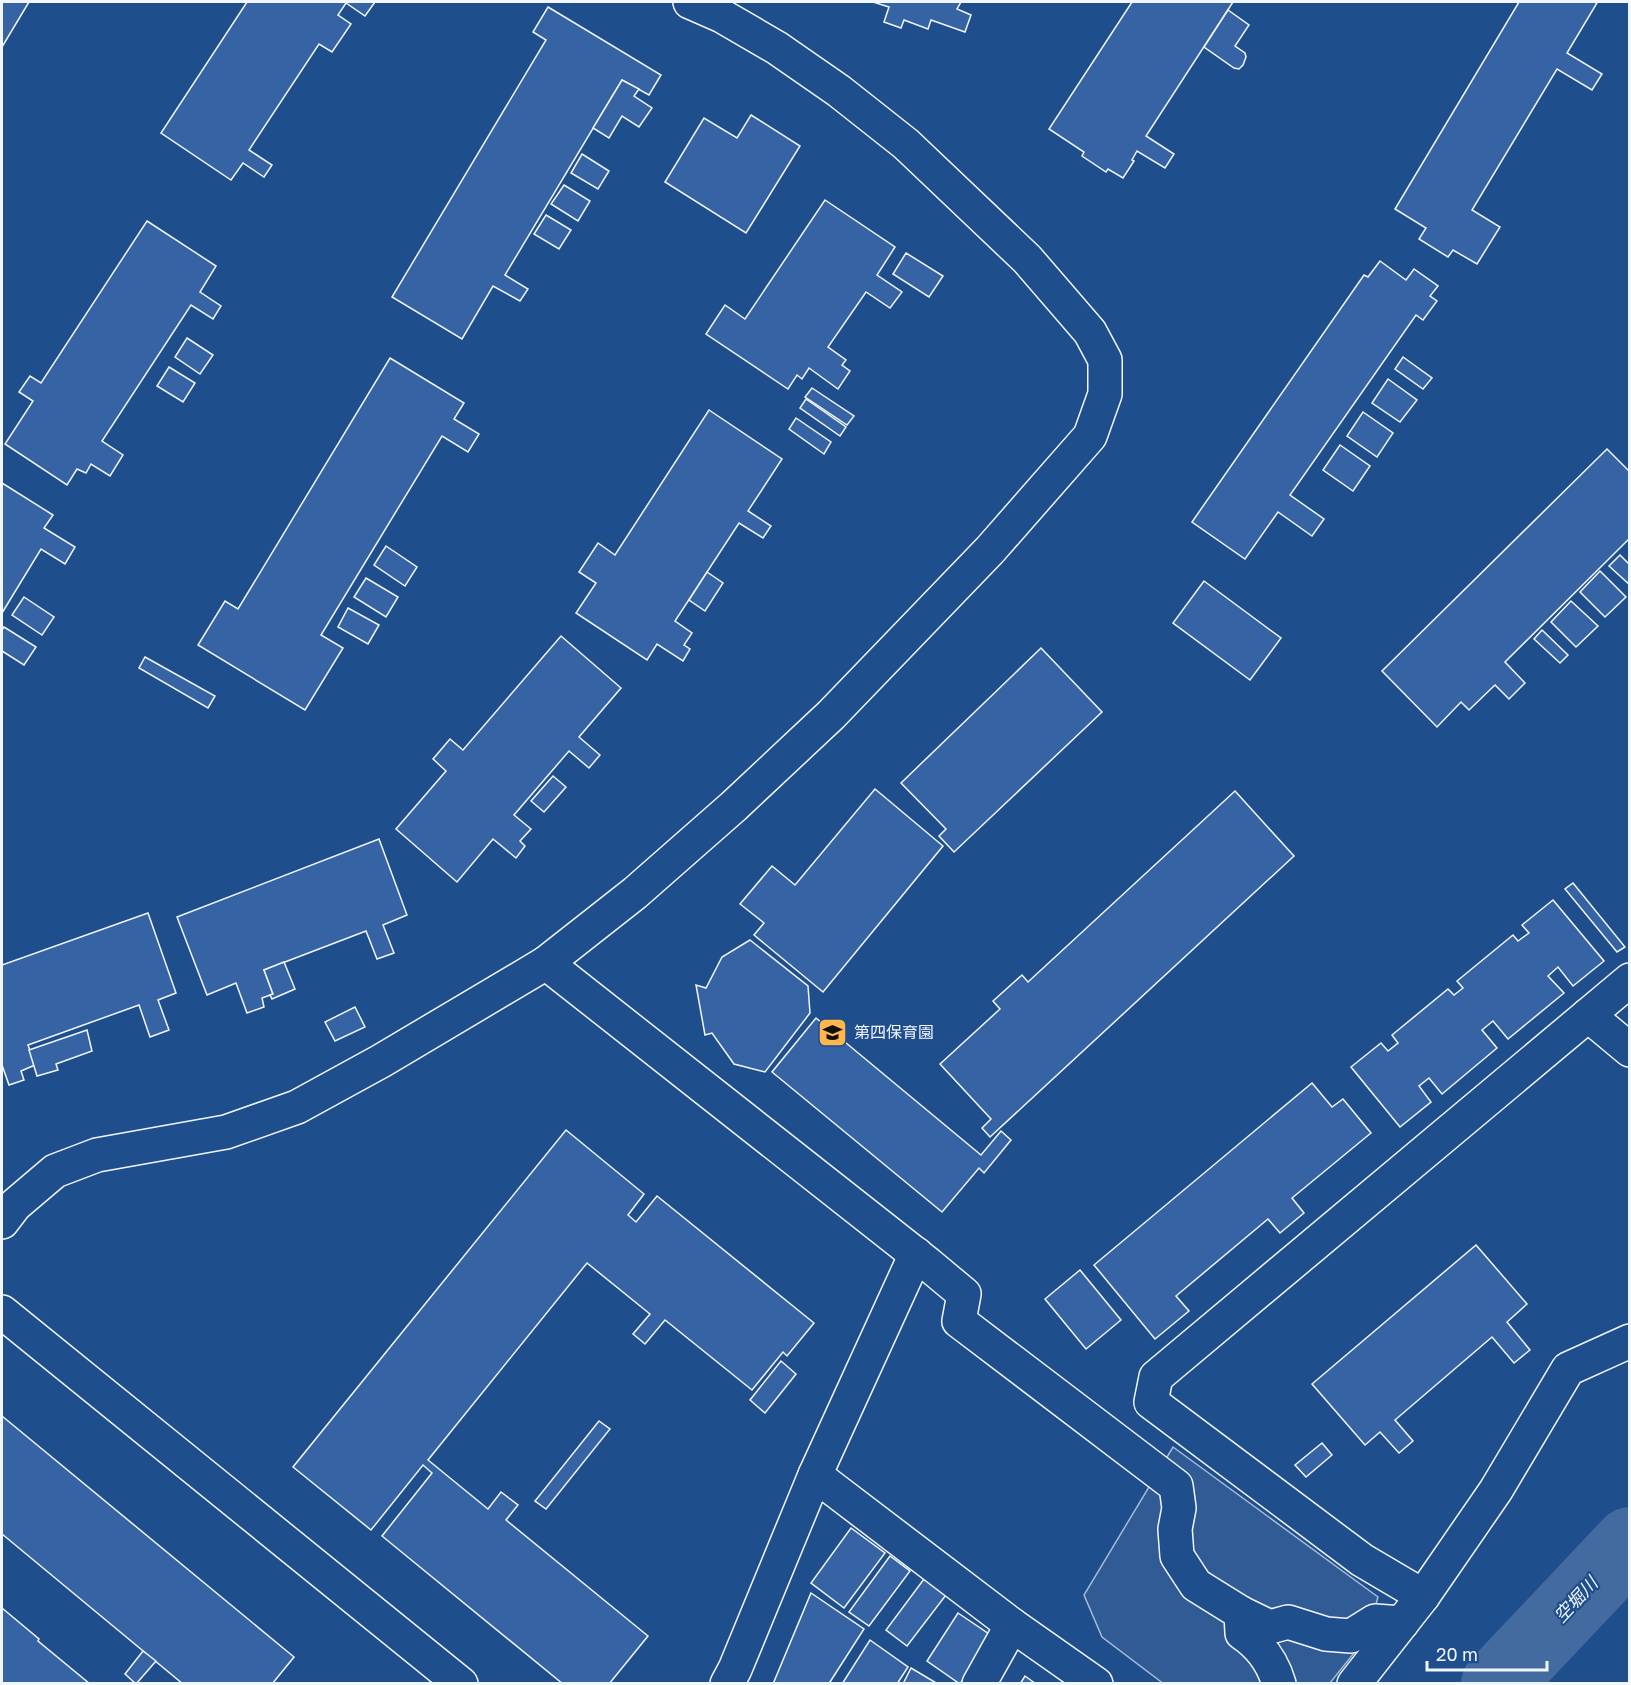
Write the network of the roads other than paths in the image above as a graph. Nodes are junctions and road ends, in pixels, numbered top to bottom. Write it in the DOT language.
graph roads {
  1 [pos="690,2"];
  2 [pos="546,963"];
  3 [pos="1629,980"];
  4 [pos="1588,1015"];
  5 [pos="1629,1050"];
  6 [pos="2,1222"];
  7 [pos="916,1254"];
  8 [pos="2,1312"];
  9 [pos="1629,1341"];
  10 [pos="815,1476"];
  11 [pos="1423,1596"];
  12 [pos="1241,1613"];
  13 [pos="1402,1623"];
  14 [pos="1012,1624"];
  15 [pos="461,1683"];
  16 [pos="727,1683"];
  17 [pos="979,1683"];
  18 [pos="1095,1683"];
  19 [pos="1279,1683"];
  20 [pos="1354,1683"];
  1 -- 2 [label="street"];
  2 -- 6 [label="street"];
  2 -- 7 [label="street"];
  3 -- 4 [label="street"];
  4 -- 5 [label="street"];
  4 -- 11 [label="street"];
  7 -- 10 [label="street"];
  7 -- 12 [label="street"];
  8 -- 15 [label="street"];
  9 -- 11 [label="street"];
  10 -- 14 [label="street"];
  10 -- 16 [label="street"];
  11 -- 13 [label="street"];
  12 -- 13 [label="street"];
  12 -- 19 [label="street"];
  13 -- 20 [label="street"];
  14 -- 17 [label="street"];
  14 -- 18 [label="street"];
}
